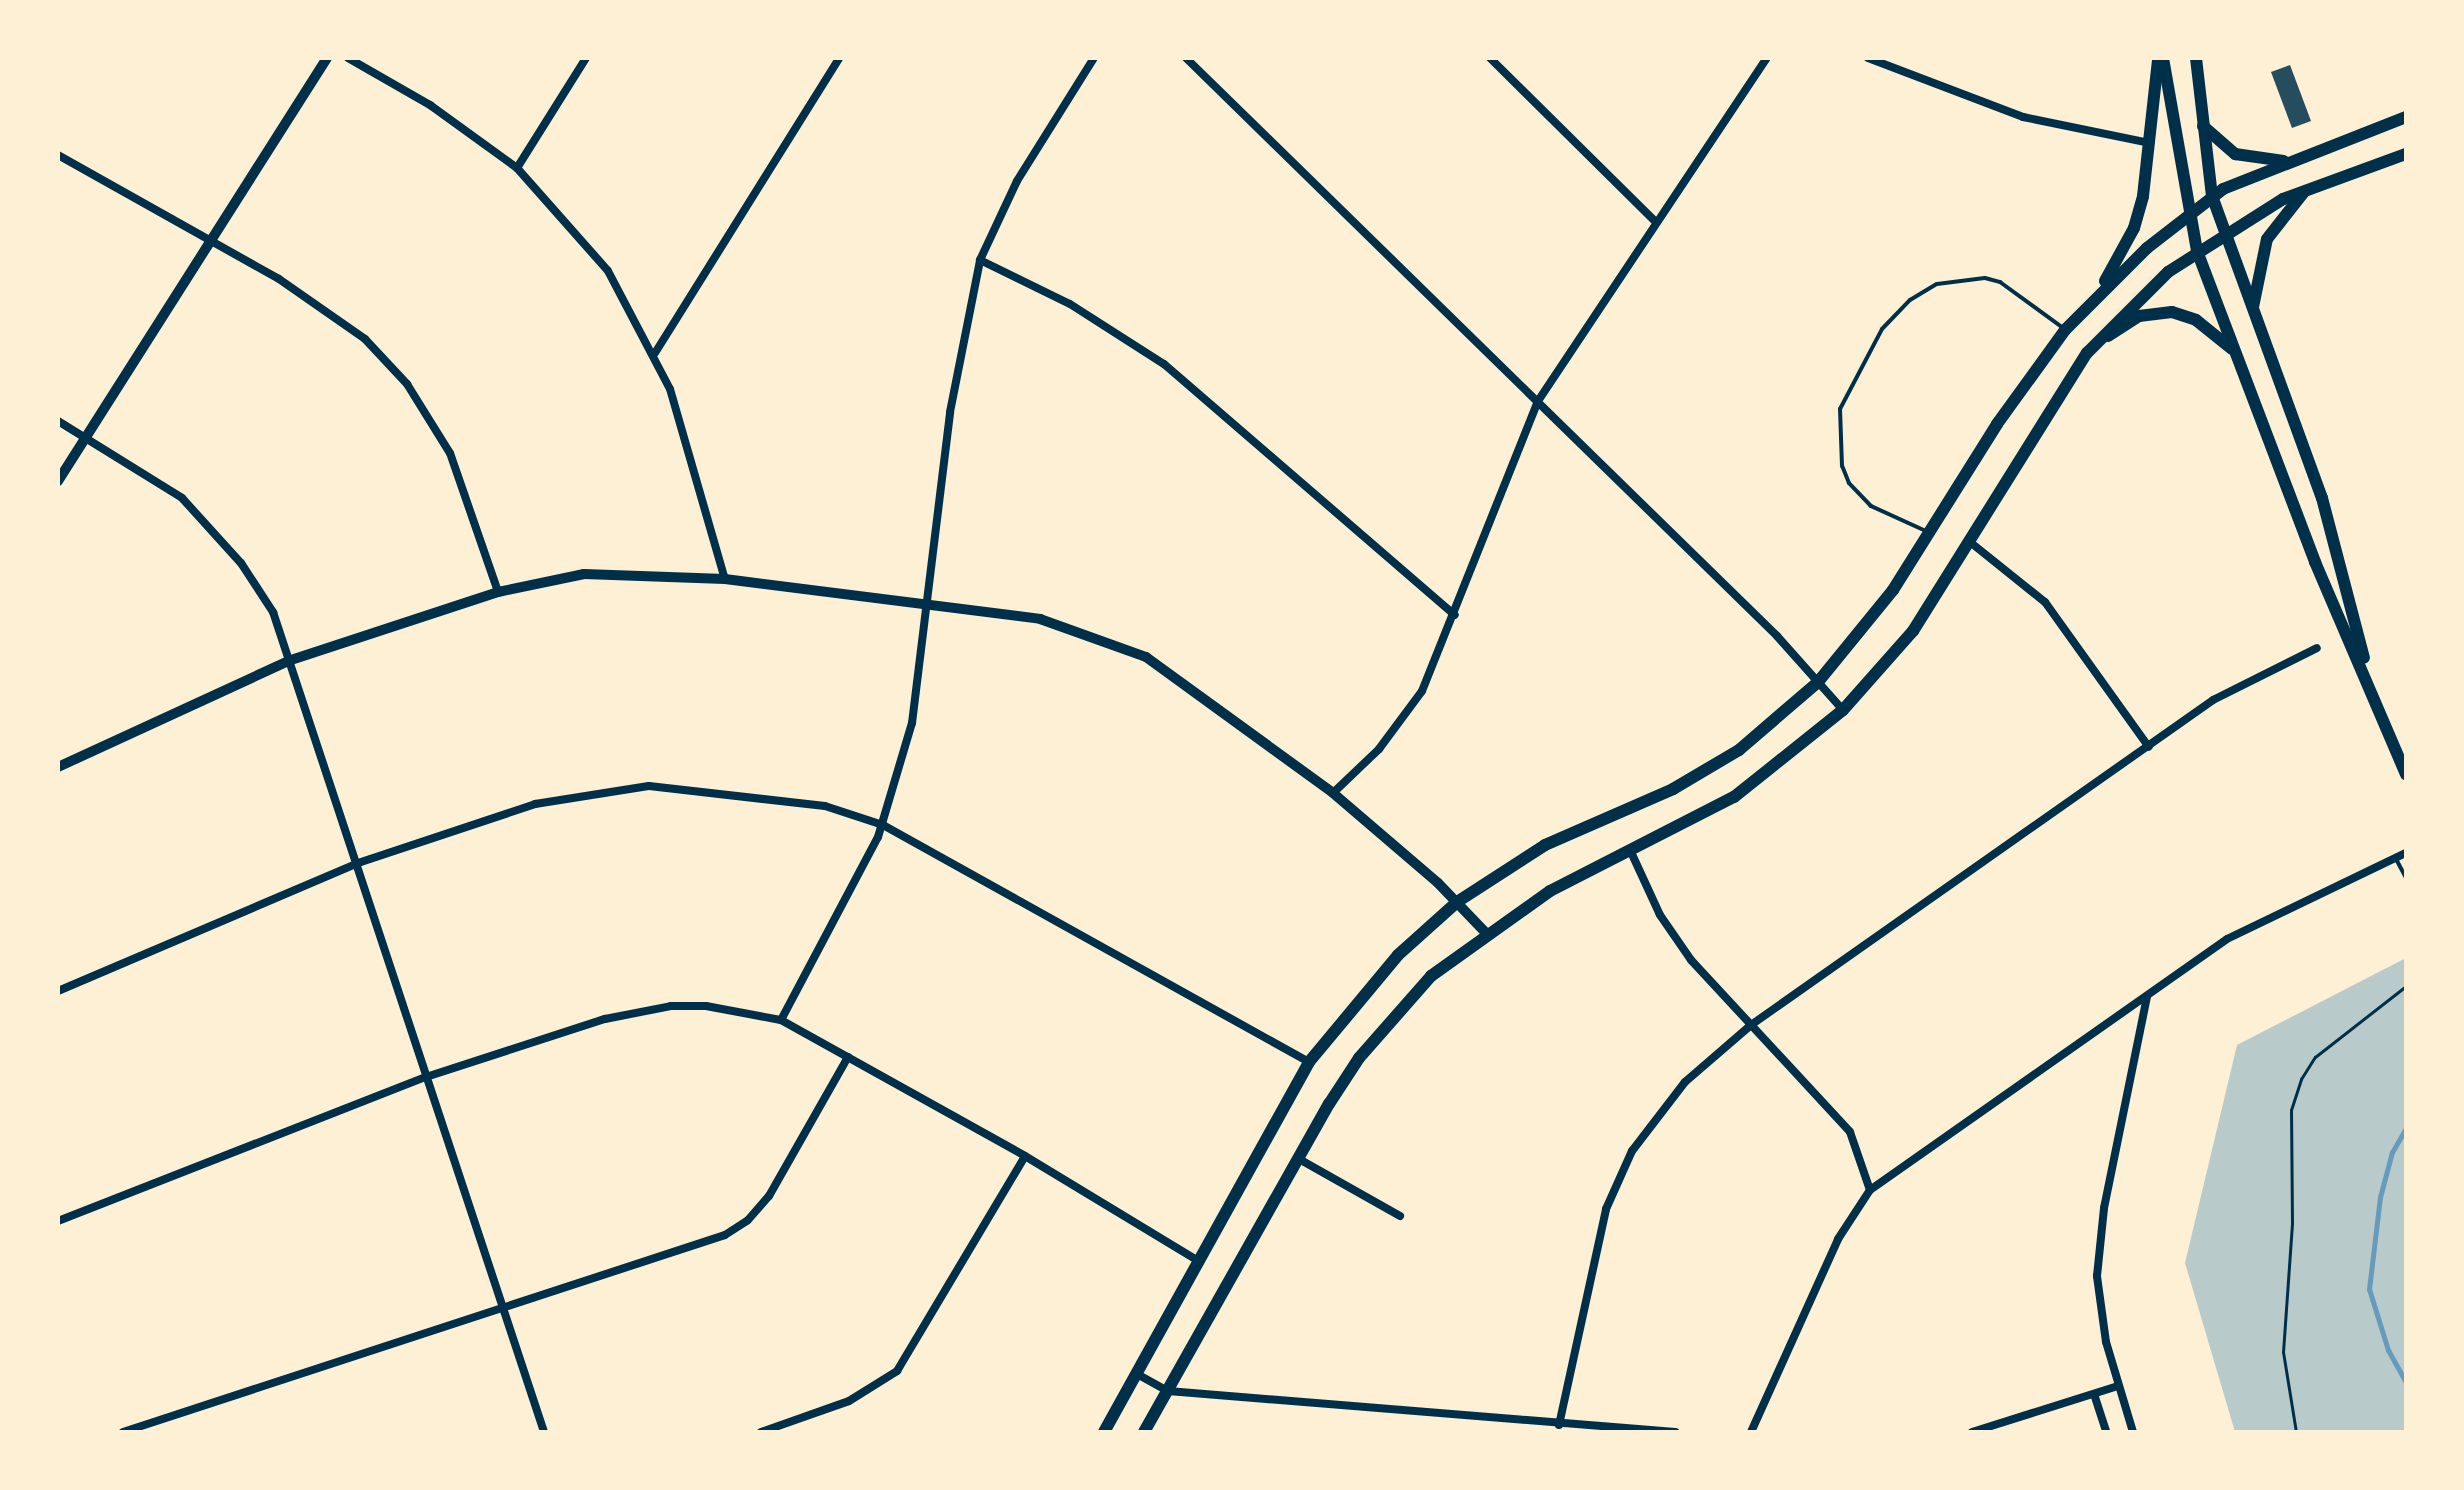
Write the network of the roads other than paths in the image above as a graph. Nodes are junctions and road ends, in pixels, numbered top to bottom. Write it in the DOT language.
graph roads {
  1 [pos="327,58"];
  2 [pos="348,58"];
  3 [pos="586,58"];
  4 [pos="839,58"];
  5 [pos="1094,58"];
  6 [pos="1186,58"];
  7 [pos="1490,58"];
  8 [pos="1767,58"];
  9 [pos="1868,58"];
  10 [pos="2161,58"];
  11 [pos="2196,58"];
  12 [pos="2406,117"];
  13 [pos="2203,126"];
  14 [pos="2150,143"];
  15 [pos="2406,154"];
  16 [pos="58,155"];
  17 [pos="2287,161"];
  18 [pos="517,168"];
  19 [pos="2307,189"];
  20 [pos="2212,196"];
  21 [pos="2188,215"];
  22 [pos="1655,221"];
  23 [pos="2223,232"];
  24 [pos="211,243"];
  25 [pos="2197,251"];
  26 [pos="980,260"];
  27 [pos="2252,310"];
  28 [pos="2082,311"];
  29 [pos="2065,330"];
  30 [pos="2232,349"];
  31 [pos="655,353"];
  32 [pos="2087,353"];
  33 [pos="1538,401"];
  34 [pos="58,421"];
  35 [pos="89,439"];
  36 [pos="58,481"];
  37 [pos="1930,532"];
  38 [pos="1970,542"];
  39 [pos="725,579"];
  40 [pos="498,592"];
  41 [pos="929,605"];
  42 [pos="1455,615"];
  43 [pos="2317,648"];
  44 [pos="291,660"];
  45 [pos="2368,677"];
  46 [pos="1818,682"];
  47 [pos="1843,710"];
  48 [pos="2149,747"];
  49 [pos="58,767"];
  50 [pos="2406,774"];
  51 [pos="1333,793"];
  52 [pos="883,825"];
  53 [pos="1631,852"];
  54 [pos="2406,853"];
  55 [pos="2396,857"];
  56 [pos="358,863"];
  57 [pos="2406,878"];
  58 [pos="1457,902"];
  59 [pos="1486,933"];
  60 [pos="58,991"];
  61 [pos="2147,997"];
  62 [pos="781,1020"];
  63 [pos="1751,1025"];
  64 [pos="848,1057"];
  65 [pos="1309,1062"];
  66 [pos="426,1077"];
  67 [pos="1025,1156"];
  68 [pos="1299,1159"];
  69 [pos="1870,1190"];
  70 [pos="1400,1216"];
  71 [pos="58,1221"];
  72 [pos="1200,1262"];
  73 [pos="506,1309"];
  74 [pos="1137,1374"];
  75 [pos="2118,1386"];
  76 [pos="1168,1391"];
  77 [pos="2094,1394"];
  78 [pos="1559,1425"];
  79 [pos="123,1432"];
  80 [pos="544,1432"];
  81 [pos="761,1432"];
  82 [pos="1104,1432"];
  83 [pos="1144,1432"];
  84 [pos="1675,1432"];
  85 [pos="1751,1432"];
  86 [pos="1972,1432"];
  87 [pos="2106,1432"];
  88 [pos="2133,1432"];
  1 -- 24 [label="street"];
  2 -- 18 [label="street"];
  3 -- 18 [label="street"];
  4 -- 31 [label="street"];
  5 -- 26 [label="street"];
  6 -- 33 [label="street"];
  7 -- 22 [label="street"];
  8 -- 22 [label="street"];
  9 -- 14 [label="street"];
  10 -- 14 [label="main road"];
  10 -- 21 [label="main road"];
  11 -- 13 [label="main road"];
  12 -- 17 [label="main road"];
  13 -- 17 [label="main road"];
  13 -- 20 [label="main road"];
  14 -- 28 [label="main road"];
  15 -- 19 [label="main road"];
  16 -- 24 [label="street"];
  17 -- 20 [label="main road"];
  18 -- 31 [label="street"];
  19 -- 23 [label="main road"];
  19 -- 27 [label="main road"];
  20 -- 21 [label="main road"];
  20 -- 23 [label="main road"];
  21 -- 25 [label="main road"];
  21 -- 28 [label="main road"];
  22 -- 33 [label="street"];
  23 -- 25 [label="main road"];
  23 -- 27 [label="main road"];
  24 -- 35 [label="street"];
  24 -- 40 [label="street"];
  25 -- 30 [label="main road"];
  25 -- 32 [label="main road"];
  26 -- 41 [label="street"];
  26 -- 42 [label="street"];
  27 -- 45 [label="main road"];
  28 -- 29 [label="main road"];
  29 -- 37 [label="main road"];
  29 -- 37 [label="lane"];
  30 -- 32 [label="main road"];
  30 -- 45 [label="main road"];
  31 -- 39 [label="street"];
  32 -- 38 [label="main road"];
  33 -- 42 [label="street"];
  33 -- 46 [label="street"];
  34 -- 35 [label="street"];
  35 -- 36 [label="street"];
  35 -- 44 [label="street"];
  37 -- 46 [label="main road"];
  38 -- 47 [label="main road"];
  38 -- 48 [label="street"];
  39 -- 40 [label="street"];
  39 -- 41 [label="street"];
  40 -- 44 [label="street"];
  41 -- 51 [label="street"];
  41 -- 52 [label="street"];
  42 -- 51 [label="street"];
  43 -- 48 [label="street"];
  44 -- 49 [label="street"];
  44 -- 56 [label="street"];
  45 -- 50 [label="main road"];
  46 -- 47 [label="street"];
  46 -- 58 [label="main road"];
  47 -- 53 [label="main road"];
  48 -- 63 [label="street"];
  51 -- 58 [label="street"];
  52 -- 56 [label="street"];
  52 -- 62 [label="street"];
  52 -- 65 [label="street"];
  53 -- 59 [label="main road"];
  53 -- 63 [label="street"];
  54 -- 55 [label="street"];
  55 -- 57 [label="lane"];
  55 -- 61 [label="street"];
  56 -- 60 [label="street"];
  56 -- 66 [label="street"];
  58 -- 59 [label="street"];
  58 -- 65 [label="main road"];
  59 -- 68 [label="main road"];
  61 -- 69 [label="street"];
  61 -- 75 [label="street"];
  62 -- 64 [label="street"];
  62 -- 66 [label="street"];
  63 -- 69 [label="street"];
  63 -- 78 [label="street"];
  64 -- 67 [label="street"];
  64 -- 73 [label="street"];
  65 -- 72 [label="main road"];
  66 -- 71 [label="street"];
  66 -- 73 [label="street"];
  67 -- 72 [label="street"];
  67 -- 81 [label="street"];
  68 -- 70 [label="street"];
  68 -- 76 [label="main road"];
  69 -- 85 [label="street"];
  72 -- 74 [label="main road"];
  73 -- 79 [label="street"];
  73 -- 80 [label="street"];
  74 -- 76 [label="street"];
  74 -- 82 [label="main road"];
  75 -- 77 [label="street"];
  75 -- 88 [label="street"];
  76 -- 78 [label="street"];
  76 -- 83 [label="main road"];
  77 -- 86 [label="street"];
  77 -- 87 [label="street"];
  78 -- 84 [label="street"];
}
